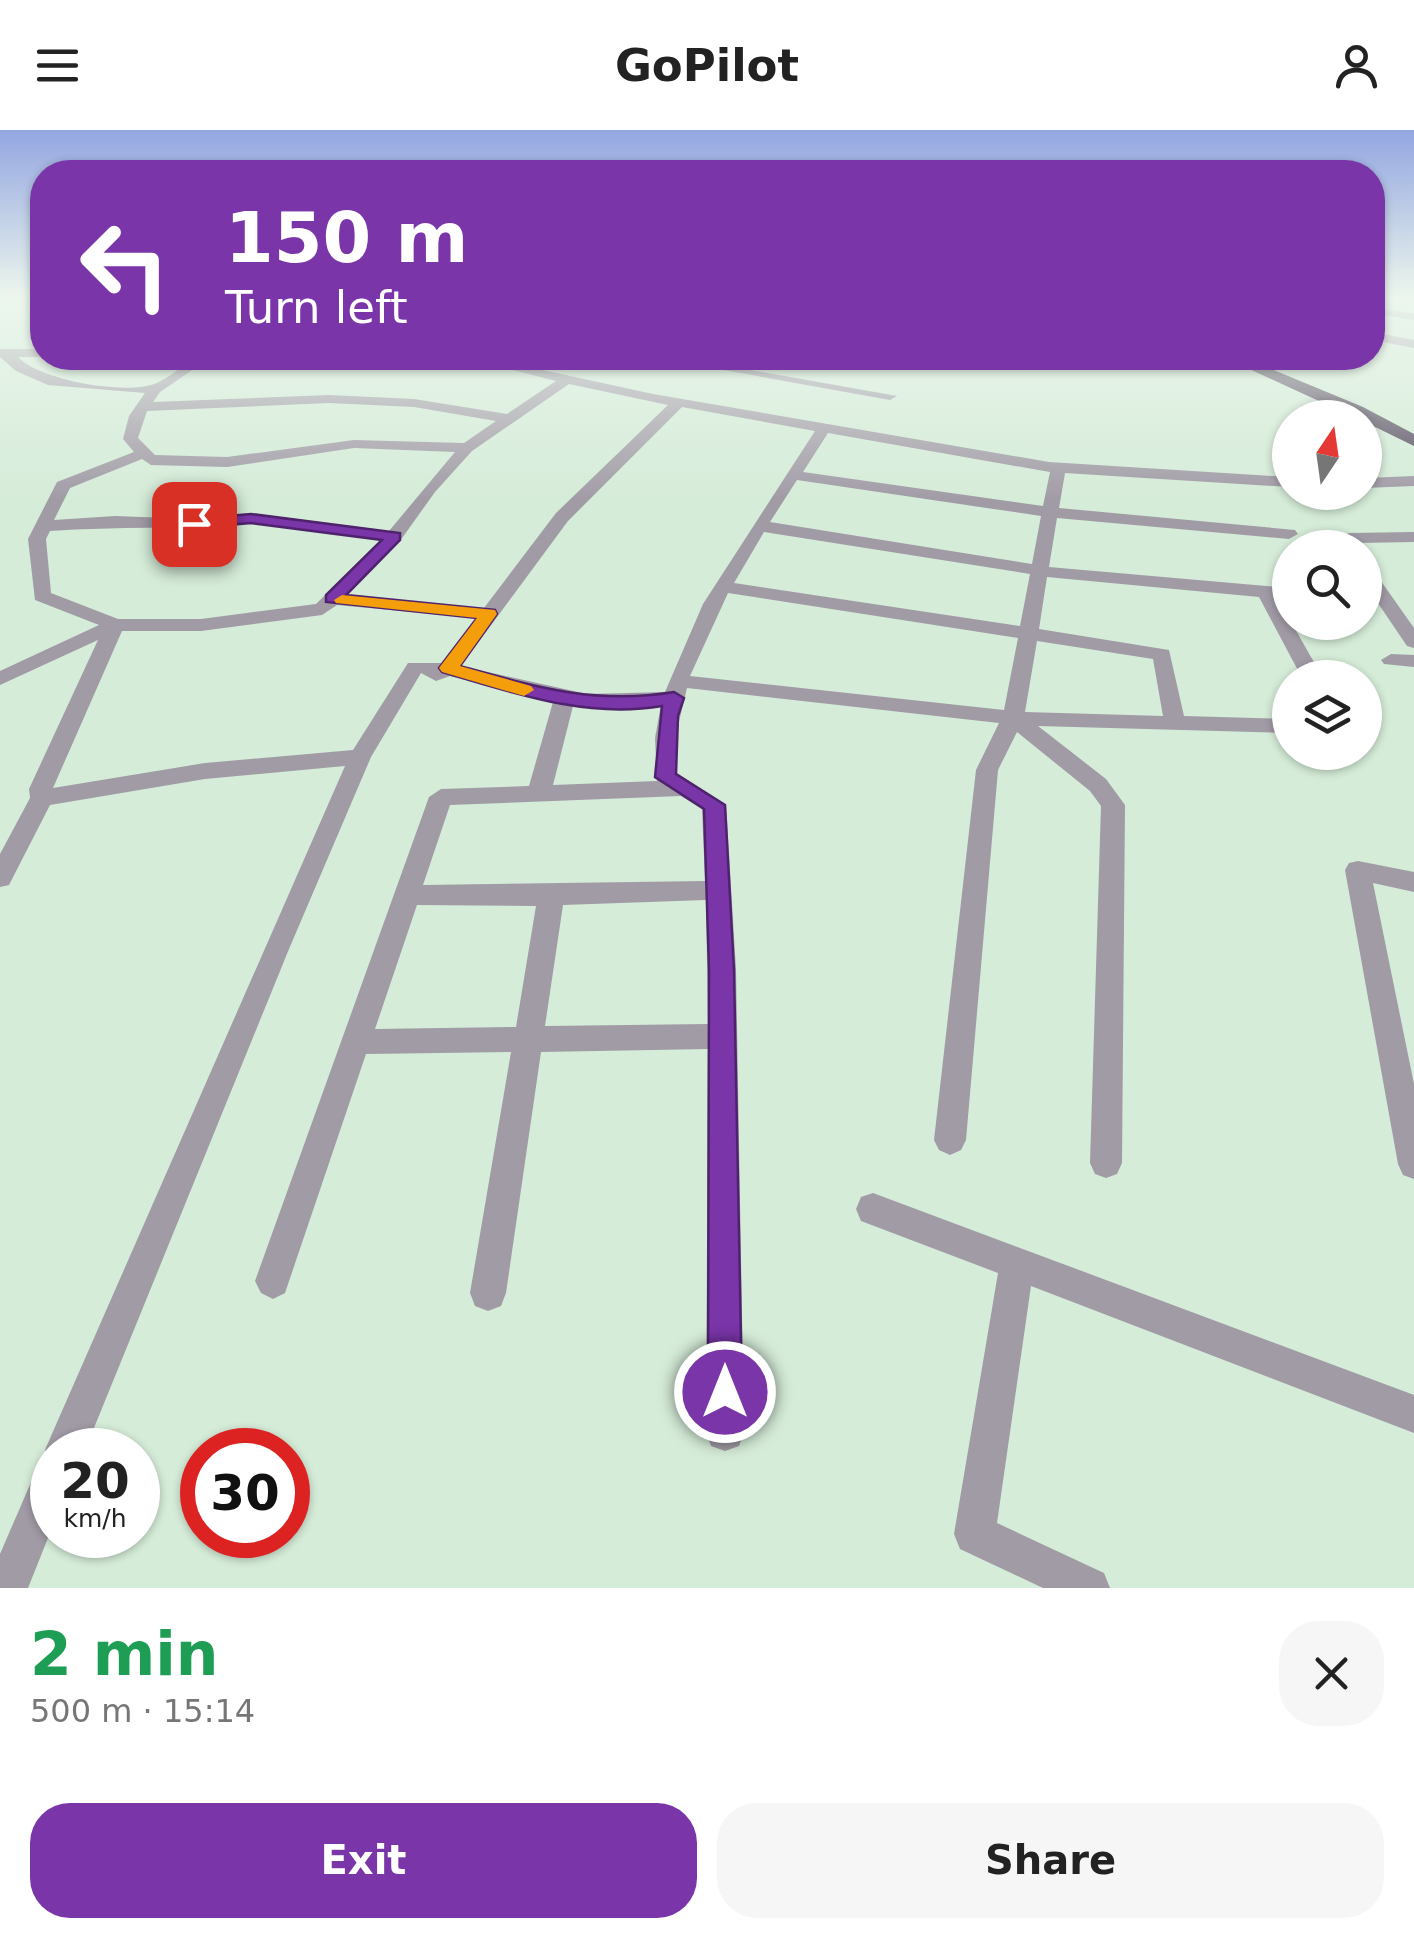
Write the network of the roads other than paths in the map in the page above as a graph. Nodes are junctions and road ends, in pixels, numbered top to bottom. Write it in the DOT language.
graph roads {
  1 [pos="16,364"];
  2 [pos="186,370"];
  3 [pos="526,370"];
  4 [pos="543,370"];
  5 [pos="730,370"];
  6 [pos="761,370"];
  7 [pos="1243,370"];
  8 [pos="1262,370"];
  9 [pos="540,373"];
  10 [pos="758,375"];
  11 [pos="568,379"];
  12 [pos="155,390"];
  13 [pos="890,396"];
  14 [pos="1310,400"];
  15 [pos="678,403"];
  16 [pos="143,406"];
  17 [pos="510,419"];
  18 [pos="823,428"];
  19 [pos="1382,433"];
  20 [pos="1414,440"];
  21 [pos="468,448"];
  22 [pos="1414,450"];
  23 [pos="144,453"];
  24 [pos="1058,468"];
  25 [pos="793,475"];
  26 [pos="1272,481"];
  27 [pos="1414,482"];
  28 [pos="1382,483"];
  29 [pos="1050,512"];
  30 [pos="43,526"];
  31 [pos="761,526"];
  32 [pos="1272,532"];
  33 [pos="394,537"];
  34 [pos="1382,537"];
  35 [pos="1414,537"];
  36 [pos="1039,571"];
  37 [pos="725,586"];
  38 [pos="1266,593"];
  39 [pos="1272,593"];
  40 [pos="1382,596"];
  41 [pos="332,599"];
  42 [pos="489,614"];
  43 [pos="116,625"];
  44 [pos="1028,633"];
  45 [pos="1414,642"];
  46 [pos="1303,660"];
  47 [pos="1392,660"];
  48 [pos="1414,661"];
  49 [pos="448,668"];
  50 [pos="0,679"];
  51 [pos="677,690"];
  52 [pos="564,700"];
  53 [pos="1013,718"];
  54 [pos="1175,725"];
  55 [pos="1272,726"];
  56 [pos="360,757"];
  57 [pos="684,788"];
  58 [pos="540,793"];
  59 [pos="42,798"];
  60 [pos="0,878"];
  61 [pos="1414,882"];
  62 [pos="718,890"];
  63 [pos="407,895"];
  64 [pos="551,896"];
  65 [pos="722,1036"];
  66 [pos="528,1039"];
  67 [pos="356,1042"];
  68 [pos="950,1140"];
  69 [pos="1106,1164"];
  70 [pos="1414,1164"];
  71 [pos="873,1209"];
  72 [pos="1017,1264"];
  73 [pos="273,1281"];
  74 [pos="488,1292"];
  75 [pos="1414,1414"];
  76 [pos="74,1428"];
  77 [pos="725,1432"];
  78 [pos="30,1533"];
  79 [pos="7,1588"];
  80 [pos="1089,1588"];
  1 -- 12 [label="street"];
  2 -- 12 [label="street"];
  3 -- 9 [label="street"];
  4 -- 9 [label="street"];
  5 -- 10 [label="street"];
  6 -- 10 [label="street"];
  7 -- 14 [label="highway"];
  8 -- 20 [label="highway"];
  9 -- 11 [label="street"];
  10 -- 13 [label="street"];
  11 -- 15 [label="street"];
  11 -- 17 [label="street"];
  12 -- 16 [label="street"];
  15 -- 18 [label="street"];
  15 -- 42 [label="street"];
  16 -- 17 [label="street"];
  16 -- 23 [label="street"];
  17 -- 21 [label="street"];
  18 -- 24 [label="street"];
  18 -- 25 [label="street"];
  19 -- 22 [label="highway"];
  21 -- 23 [label="street"];
  21 -- 33 [label="street"];
  23 -- 30 [label="street"];
  24 -- 26 [label="street"];
  24 -- 29 [label="street"];
  25 -- 29 [label="street"];
  25 -- 31 [label="street"];
  27 -- 28 [label="street"];
  29 -- 32 [label="street"];
  29 -- 36 [label="street"];
  30 -- 33 [label="street"];
  30 -- 43 [label="street"];
  31 -- 36 [label="street"];
  31 -- 37 [label="street"];
  33 -- 41 [label="street"];
  34 -- 35 [label="street"];
  36 -- 38 [label="street"];
  36 -- 44 [label="street"];
  37 -- 44 [label="street"];
  37 -- 51 [label="street"];
  38 -- 39 [label="street"];
  38 -- 46 [label="street"];
  40 -- 45 [label="street"];
  41 -- 42 [label="street"];
  41 -- 43 [label="street"];
  42 -- 49 [label="street"];
  43 -- 50 [label="street"];
  43 -- 59 [label="street"];
  44 -- 53 [label="street"];
  44 -- 54 [label="street"];
  47 -- 48 [label="street"];
  49 -- 52 [label="street"];
  49 -- 56 [label="street"];
  51 -- 52 [label="street"];
  51 -- 53 [label="street"];
  51 -- 57 [label="street"];
  52 -- 58 [label="street"];
  53 -- 54 [label="street"];
  53 -- 68 [label="street"];
  53 -- 69 [label="street"];
  54 -- 55 [label="street"];
  56 -- 59 [label="street"];
  56 -- 76 [label="street"];
  57 -- 58 [label="street"];
  57 -- 62 [label="street"];
  58 -- 63 [label="street"];
  59 -- 60 [label="street"];
  61 -- 70 [label="street"];
  62 -- 64 [label="street"];
  62 -- 65 [label="street"];
  63 -- 64 [label="street"];
  63 -- 67 [label="street"];
  64 -- 66 [label="street"];
  65 -- 66 [label="street"];
  65 -- 77 [label="street"];
  66 -- 67 [label="street"];
  66 -- 74 [label="street"];
  67 -- 73 [label="street"];
  71 -- 72 [label="street"];
  72 -- 75 [label="street"];
  72 -- 80 [label="street"];
  78 -- 79 [label="street"];
}
